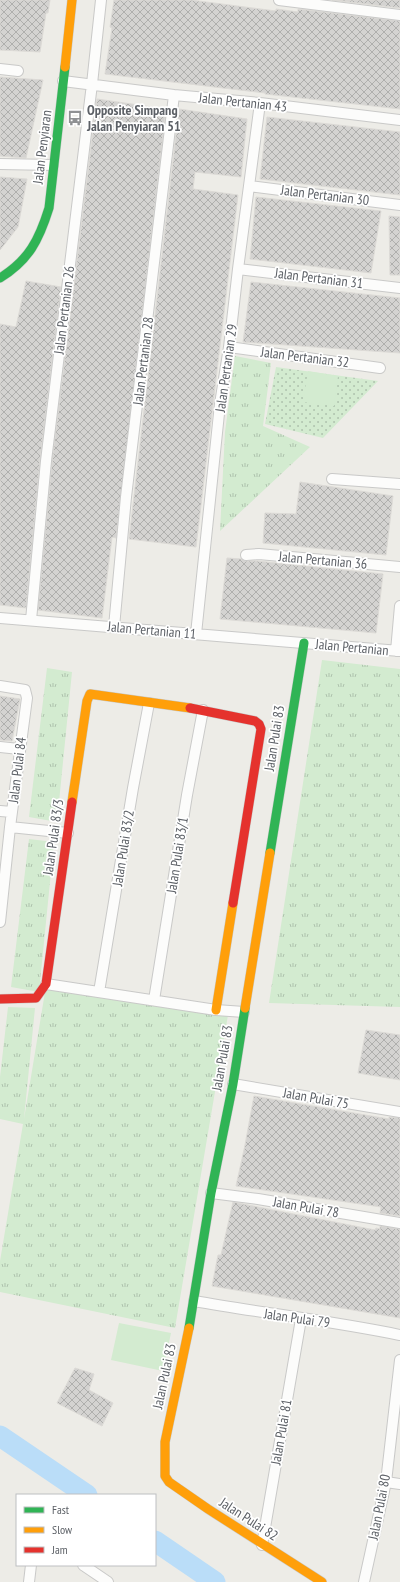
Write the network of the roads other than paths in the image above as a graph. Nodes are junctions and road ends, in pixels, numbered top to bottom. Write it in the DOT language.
graph roads {
  1 [pos="72,0"];
  2 [pos="101,0"];
  3 [pos="279,0"];
  4 [pos="400,15"];
  5 [pos="0,69"];
  6 [pos="18,71"];
  7 [pos="63,81"];
  8 [pos="92,84"];
  9 [pos="174,95"];
  10 [pos="260,103"];
  11 [pos="400,120"];
  12 [pos="0,164"];
  13 [pos="53,166"];
  14 [pos="249,186"];
  15 [pos="400,205"];
  16 [pos="238,269"];
  17 [pos="0,278"];
  18 [pos="400,288"];
  19 [pos="229,347"];
  20 [pos="380,368"];
  21 [pos="332,479"];
  22 [pos="400,484"];
  23 [pos="246,555"];
  24 [pos="400,567"];
  25 [pos="400,606"];
  26 [pos="0,618"];
  27 [pos="31,620"];
  28 [pos="114,627"];
  29 [pos="196,634"];
  30 [pos="304,643"];
  31 [pos="398,651"];
  32 [pos="0,686"];
  33 [pos="149,704"];
  34 [pos="203,710"];
  35 [pos="0,747"];
  36 [pos="20,749"];
  37 [pos="0,811"];
  38 [pos="12,812"];
  39 [pos="10,827"];
  40 [pos="68,833"];
  41 [pos="2,872"];
  42 [pos="0,922"];
  43 [pos="46,984"];
  44 [pos="99,992"];
  45 [pos="0,999"];
  46 [pos="154,1000"];
  47 [pos="216,1010"];
  48 [pos="244,1012"];
  49 [pos="233,1084"];
  50 [pos="400,1112"];
  51 [pos="211,1193"];
  52 [pos="400,1223"];
  53 [pos="194,1301"];
  54 [pos="301,1319"];
  55 [pos="400,1335"];
  56 [pos="400,1360"];
  57 [pos="165,1476"];
  58 [pos="386,1482"];
  59 [pos="400,1484"];
  60 [pos="262,1545"];
  61 [pos="31,1566"];
  62 [pos="85,1566"];
  63 [pos="29,1582"];
  64 [pos="108,1582"];
  65 [pos="322,1582"];
  66 [pos="364,1582"];
  1 -- 7 [label="street, Jalan Penyiaran"];
  2 -- 8 [label="street, Jalan Pertanian 26"];
  3 -- 4 [label="street"];
  5 -- 6 [label="street"];
  7 -- 8 [label="street, Jalan Pertanian 43"];
  7 -- 13 [label="street, Jalan Penyiaran"];
  8 -- 9 [label="street, Jalan Pertanian 43"];
  8 -- 27 [label="street, Jalan Pertanian 26"];
  9 -- 10 [label="street, Jalan Pertanian 43"];
  9 -- 28 [label="street, Jalan Pertanian 28"];
  10 -- 11 [label="street, Jalan Pertanian 43"];
  10 -- 14 [label="street, Jalan Pertanian 29"];
  12 -- 13 [label="street"];
  13 -- 17 [label="street, Jalan Penyiaran"];
  14 -- 15 [label="street, Jalan Pertanian 30"];
  14 -- 16 [label="street, Jalan Pertanian 29"];
  16 -- 18 [label="street, Jalan Pertanian 31"];
  16 -- 19 [label="street, Jalan Pertanian 29"];
  19 -- 20 [label="street, Jalan Pertanian 32"];
  19 -- 29 [label="street, Jalan Pertanian 29"];
  21 -- 22 [label="street"];
  23 -- 24 [label="street, Jalan Pertanian 36"];
  25 -- 31 [label="street"];
  26 -- 27 [label="street, Jalan Pertanian 11"];
  27 -- 28 [label="street, Jalan Pertanian 11"];
  28 -- 29 [label="street, Jalan Pertanian 11"];
  29 -- 30 [label="street, Jalan Pertanian 11"];
  30 -- 31 [label="street, Jalan Pertanian"];
  30 -- 48 [label="street, Jalan Pulai 83"];
  32 -- 36 [label="street, Jalan Pulai 84"];
  33 -- 34 [label="street"];
  33 -- 40 [label="street, Jalan Pulai 83/3"];
  33 -- 44 [label="street, Jalan Pulai 83/2"];
  34 -- 46 [label="street, Jalan Pulai 83/1"];
  34 -- 47 [label="street"];
  35 -- 36 [label="street"];
  36 -- 38 [label="street, Jalan Pulai 84"];
  37 -- 38 [label="street"];
  38 -- 39 [label="street, Jalan Pulai 84"];
  39 -- 40 [label="street"];
  39 -- 41 [label="street, Jalan Pulai 84"];
  40 -- 43 [label="street, Jalan Pulai 83/3"];
  41 -- 42 [label="street, Jalan Pulai 84"];
  43 -- 44 [label="street"];
  43 -- 45 [label="street"];
  44 -- 46 [label="street"];
  46 -- 47 [label="street"];
  47 -- 48 [label="street"];
  48 -- 49 [label="street, Jalan Pulai 83"];
  49 -- 50 [label="street, Jalan Pulai 75"];
  49 -- 51 [label="street, Jalan Pulai 83"];
  51 -- 52 [label="street, Jalan Pulai 78"];
  51 -- 53 [label="street, Jalan Pulai 83"];
  53 -- 54 [label="street, Jalan Pulai 79"];
  53 -- 57 [label="street, Jalan Pulai 83"];
  54 -- 55 [label="street, Jalan Pulai 79"];
  54 -- 60 [label="street, Jalan Pulai 81"];
  56 -- 58 [label="street, Jalan Pulai 80"];
  57 -- 60 [label="street, Jalan Pulai 82"];
  58 -- 59 [label="street"];
  58 -- 66 [label="street, Jalan Pulai 80"];
  60 -- 65 [label="street, Jalan Pulai 82"];
  61 -- 63 [label="street"];
  62 -- 64 [label="street"];
}
